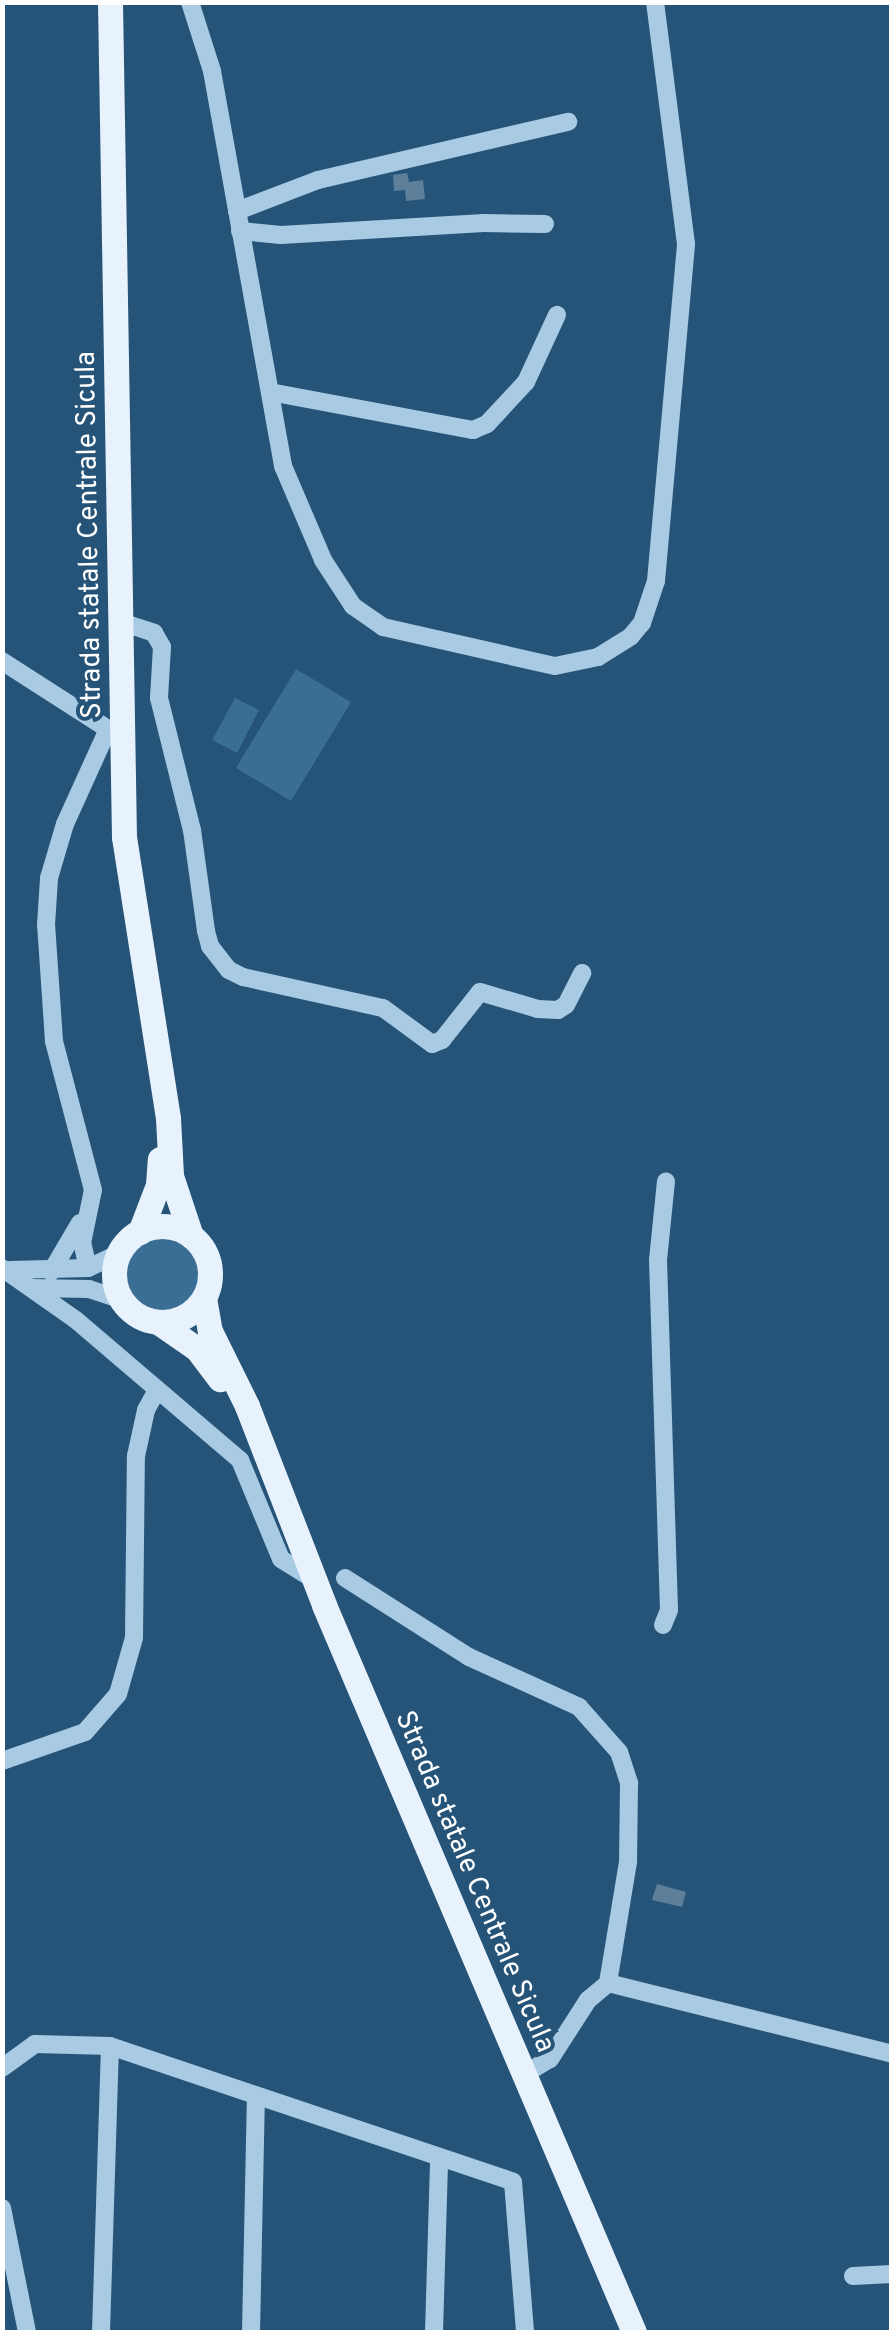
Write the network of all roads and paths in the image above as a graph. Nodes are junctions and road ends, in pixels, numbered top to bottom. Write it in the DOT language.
graph roads {
  1 [pos="110,2"];
  2 [pos="190,2"];
  3 [pos="655,2"];
  4 [pos="568,122"];
  5 [pos="237,212"];
  6 [pos="546,224"];
  7 [pos="240,231"];
  8 [pos="557,315"];
  9 [pos="270,392"];
  10 [pos="122,622"];
  11 [pos="2,661"];
  12 [pos="116,728"];
  13 [pos="582,973"];
  14 [pos="157,1064"];
  15 [pos="666,1181"];
  16 [pos="93,1190"];
  17 [pos="140,1232"];
  18 [pos="191,1236"];
  19 [pos="120,1252"];
  20 [pos="3,1268"];
  21 [pos="88,1268"];
  22 [pos="51,1272"];
  23 [pos="32,1288"];
  24 [pos="204,1298"];
  25 [pos="122,1300"];
  26 [pos="158,1322"];
  27 [pos="158,1390"];
  28 [pos="262,1453"];
  29 [pos="313,1578"];
  30 [pos="345,1578"];
  31 [pos="664,1626"];
  32 [pos="2,1761"];
  33 [pos="608,1984"];
  34 [pos="110,2046"];
  35 [pos="892,2054"];
  36 [pos="2,2068"];
  37 [pos="523,2075"];
  38 [pos="256,2097"];
  39 [pos="439,2159"];
  40 [pos="2,2208"];
  41 [pos="892,2274"];
  42 [pos="853,2276"];
  43 [pos="27,2332"];
  44 [pos="101,2332"];
  45 [pos="251,2332"];
  46 [pos="434,2332"];
  47 [pos="525,2332"];
  48 [pos="634,2332"];
  1 -- 10 [label="main road, Strada statale Centrale Sicula"];
  2 -- 5 [label="street"];
  3 -- 9 [label="street"];
  4 -- 5 [label="street"];
  5 -- 7 [label="street"];
  6 -- 7 [label="street"];
  7 -- 9 [label="street"];
  8 -- 9 [label="street"];
  10 -- 12 [label="main road, Strada statale Centrale Sicula"];
  10 -- 13 [label="street"];
  11 -- 12 [label="street"];
  12 -- 14 [label="main road, Strada statale Centrale Sicula"];
  12 -- 16 [label="street"];
  14 -- 17 [label="main road, Strada statale Centrale Sicula"];
  14 -- 18 [label="main road, Strada statale Centrale Sicula"];
  15 -- 31 [label="street"];
  16 -- 21 [label="street"];
  16 -- 22 [label="street"];
  17 -- 18 [label="main road"];
  17 -- 19 [label="main road"];
  18 -- 24 [label="main road"];
  19 -- 21 [label="street"];
  19 -- 25 [label="main road"];
  20 -- 22 [label="street"];
  20 -- 23 [label="street"];
  21 -- 22 [label="street"];
  23 -- 25 [label="street"];
  23 -- 27 [label="street"];
  24 -- 26 [label="main road"];
  24 -- 28 [label="main road, Strada statale Centrale Sicula"];
  25 -- 26 [label="main road"];
  26 -- 28 [label="main road, Strada statale Centrale Sicula"];
  27 -- 29 [label="street"];
  27 -- 32 [label="street"];
  28 -- 29 [label="main road, Strada statale Centrale Sicula"];
  29 -- 37 [label="main road, Strada statale Centrale Sicula"];
  30 -- 33 [label="street"];
  33 -- 35 [label="street"];
  33 -- 37 [label="street"];
  34 -- 36 [label="street"];
  34 -- 38 [label="street"];
  34 -- 44 [label="street"];
  37 -- 48 [label="main road, Strada statale Centrale Sicula"];
  38 -- 39 [label="street"];
  38 -- 45 [label="street"];
  39 -- 46 [label="street"];
  39 -- 47 [label="street"];
  40 -- 43 [label="street"];
  41 -- 42 [label="street"];
}
